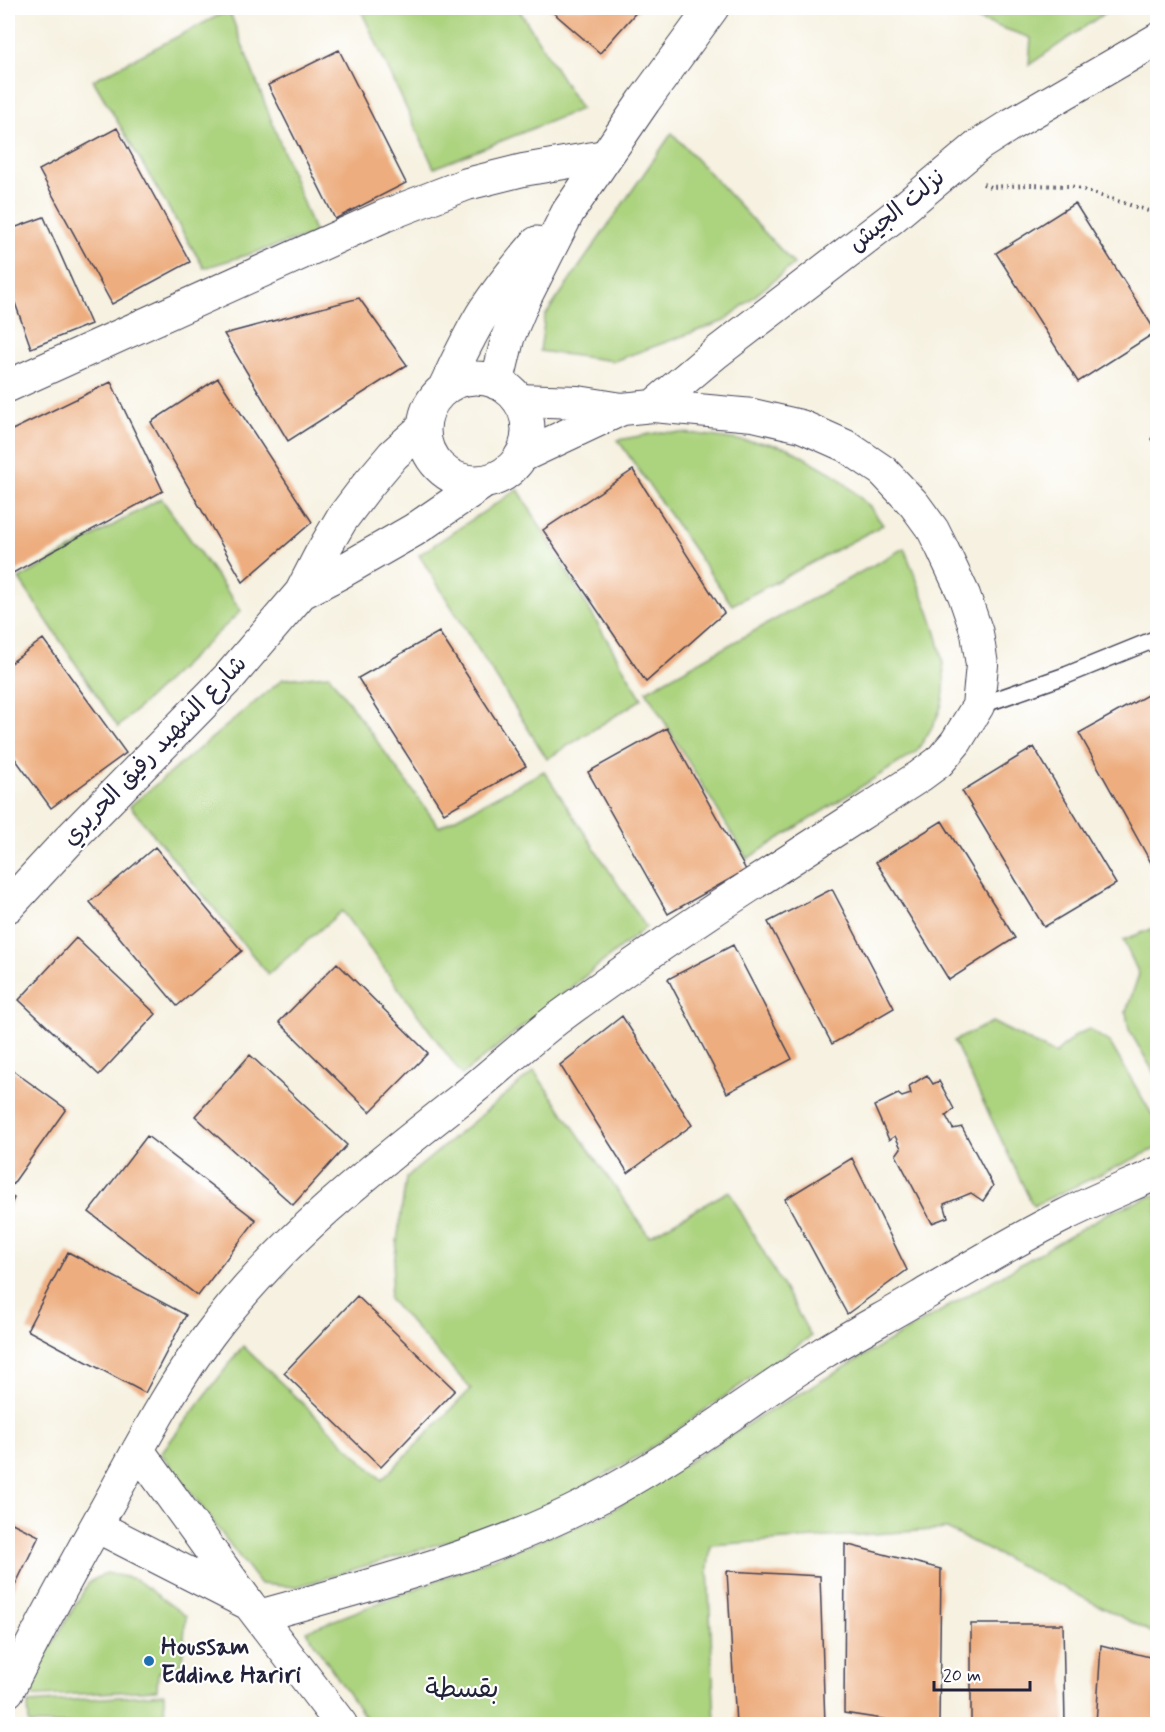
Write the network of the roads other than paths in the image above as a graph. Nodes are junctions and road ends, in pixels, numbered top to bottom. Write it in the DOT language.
graph roads {
  1 [pos="712,8"];
  2 [pos="1158,39"];
  3 [pos="605,156"];
  4 [pos="568,212"];
  5 [pos="8,386"];
  6 [pos="444,389"];
  7 [pos="507,391"];
  8 [pos="654,406"];
  9 [pos="622,409"];
  10 [pos="424,427"];
  11 [pos="520,457"];
  12 [pos="484,482"];
  13 [pos="301,593"];
  14 [pos="1158,638"];
  15 [pos="978,706"];
  16 [pos="8,906"];
  17 [pos="1158,1173"];
  18 [pos="138,1450"];
  19 [pos="96,1526"];
  20 [pos="254,1610"];
  21 [pos="8,1691"];
  22 [pos="341,1725"];
  1 -- 3 [label="street"];
  2 -- 8 [label="street, نزلت الجيش"];
  3 -- 4 [label="street"];
  3 -- 5 [label="street"];
  4 -- 6 [label="street"];
  4 -- 7 [label="street"];
  6 -- 7 [label="street"];
  6 -- 10 [label="street"];
  7 -- 9 [label="street"];
  7 -- 11 [label="street"];
  8 -- 9 [label="street"];
  8 -- 15 [label="street"];
  9 -- 11 [label="street"];
  10 -- 12 [label="street"];
  10 -- 13 [label="street"];
  11 -- 12 [label="street"];
  12 -- 13 [label="street"];
  13 -- 16 [label="street, شارع الشهيد رفيق الحريري"];
  14 -- 15 [label="lane"];
  15 -- 18 [label="street"];
  17 -- 20 [label="street"];
  18 -- 19 [label="street"];
  18 -- 20 [label="street"];
  19 -- 20 [label="street"];
  19 -- 21 [label="street"];
  20 -- 22 [label="street"];
}
